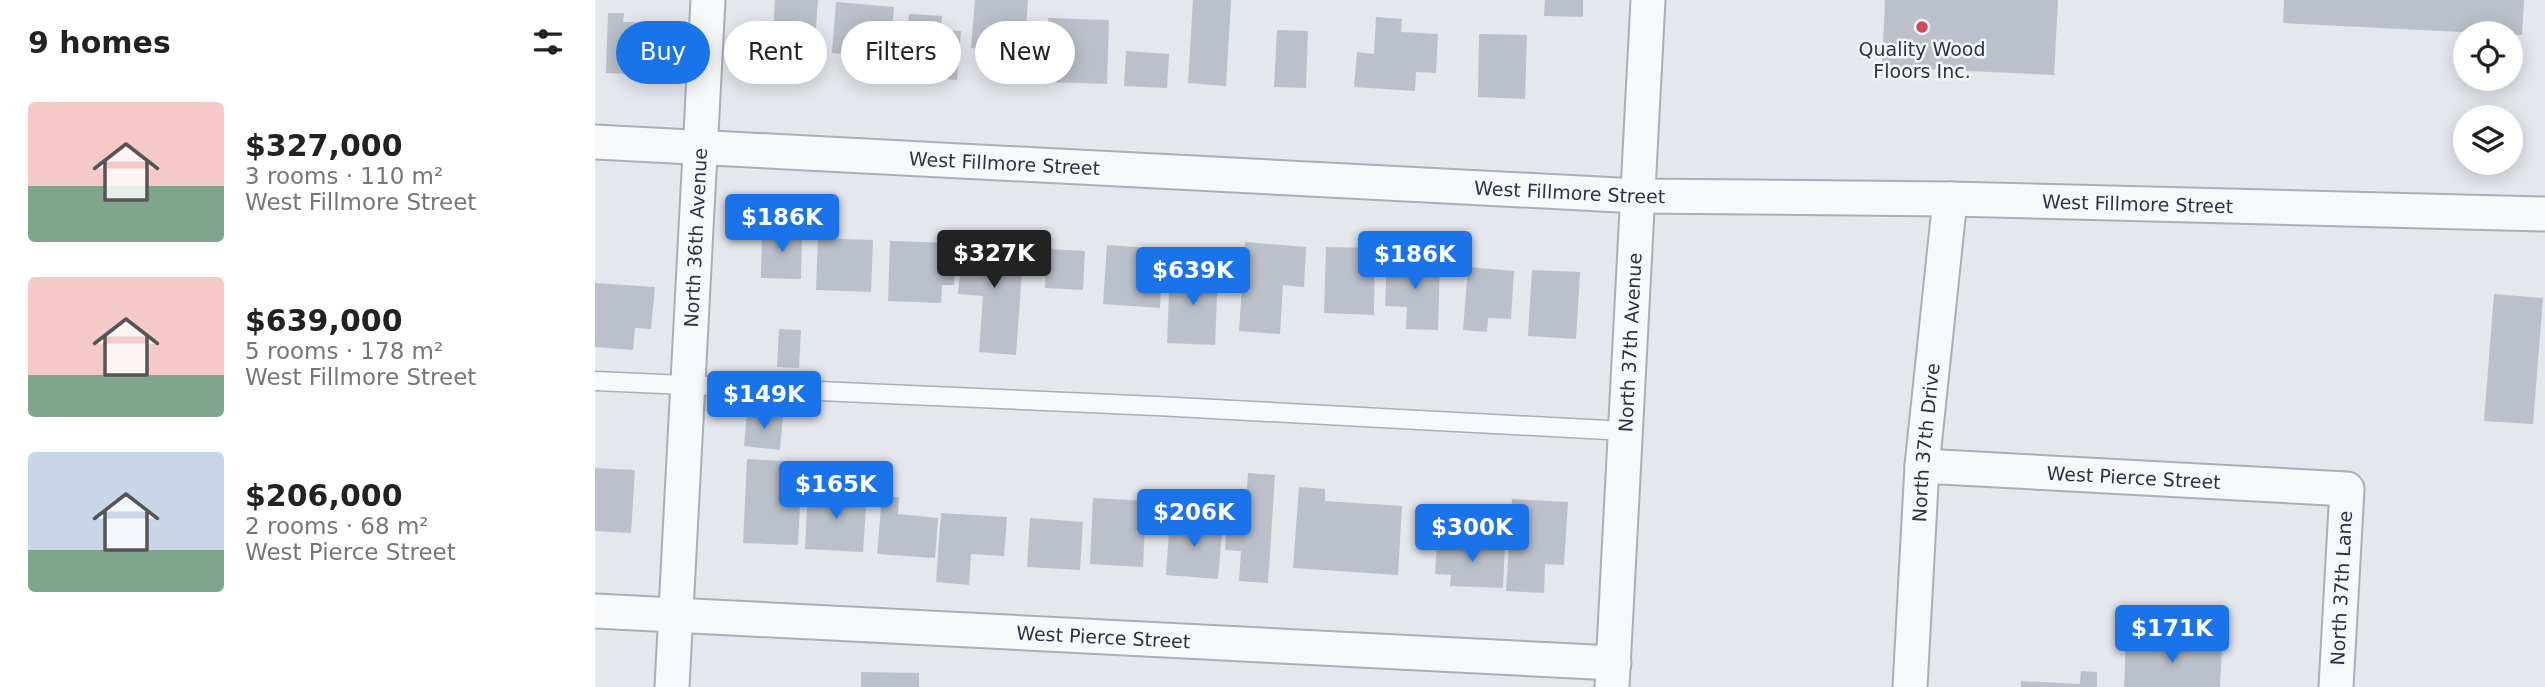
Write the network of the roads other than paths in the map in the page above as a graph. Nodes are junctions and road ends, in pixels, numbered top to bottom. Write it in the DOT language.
graph roads {
  1 [pos="708,0"];
  2 [pos="1648,0"];
  3 [pos="595,142"];
  4 [pos="700,147"];
  5 [pos="1638,196"];
  6 [pos="1950,199"];
  7 [pos="2545,214"];
  8 [pos="595,381"];
  9 [pos="689,385"];
  10 [pos="1626,431"];
  11 [pos="1921,466"];
  12 [pos="2347,489"];
  13 [pos="595,611"];
  14 [pos="676,615"];
  15 [pos="1613,675"];
  16 [pos="672,687"];
  17 [pos="1910,687"];
  18 [pos="2336,687"];
  1 -- 4 [label="street, North 36th Avenue"];
  2 -- 5 [label="street, North 37th Avenue"];
  3 -- 4 [label="street, West Fillmore Street"];
  4 -- 5 [label="street, West Fillmore Street"];
  4 -- 9 [label="street, North 36th Avenue"];
  5 -- 6 [label="street, West Fillmore Street"];
  5 -- 10 [label="street, North 37th Avenue"];
  6 -- 7 [label="street, West Fillmore Street"];
  6 -- 11 [label="street, North 37th Drive"];
  8 -- 9 [label="lane"];
  9 -- 10 [label="lane"];
  9 -- 14 [label="street, North 36th Avenue"];
  10 -- 15 [label="street, North 37th Avenue"];
  11 -- 12 [label="street, West Pierce Street"];
  11 -- 17 [label="street, North 37th Drive"];
  12 -- 18 [label="street, North 37th Lane"];
  13 -- 14 [label="street, West Pierce Street"];
  14 -- 15 [label="street, West Pierce Street"];
  14 -- 16 [label="street, North 36th Avenue"];
}
